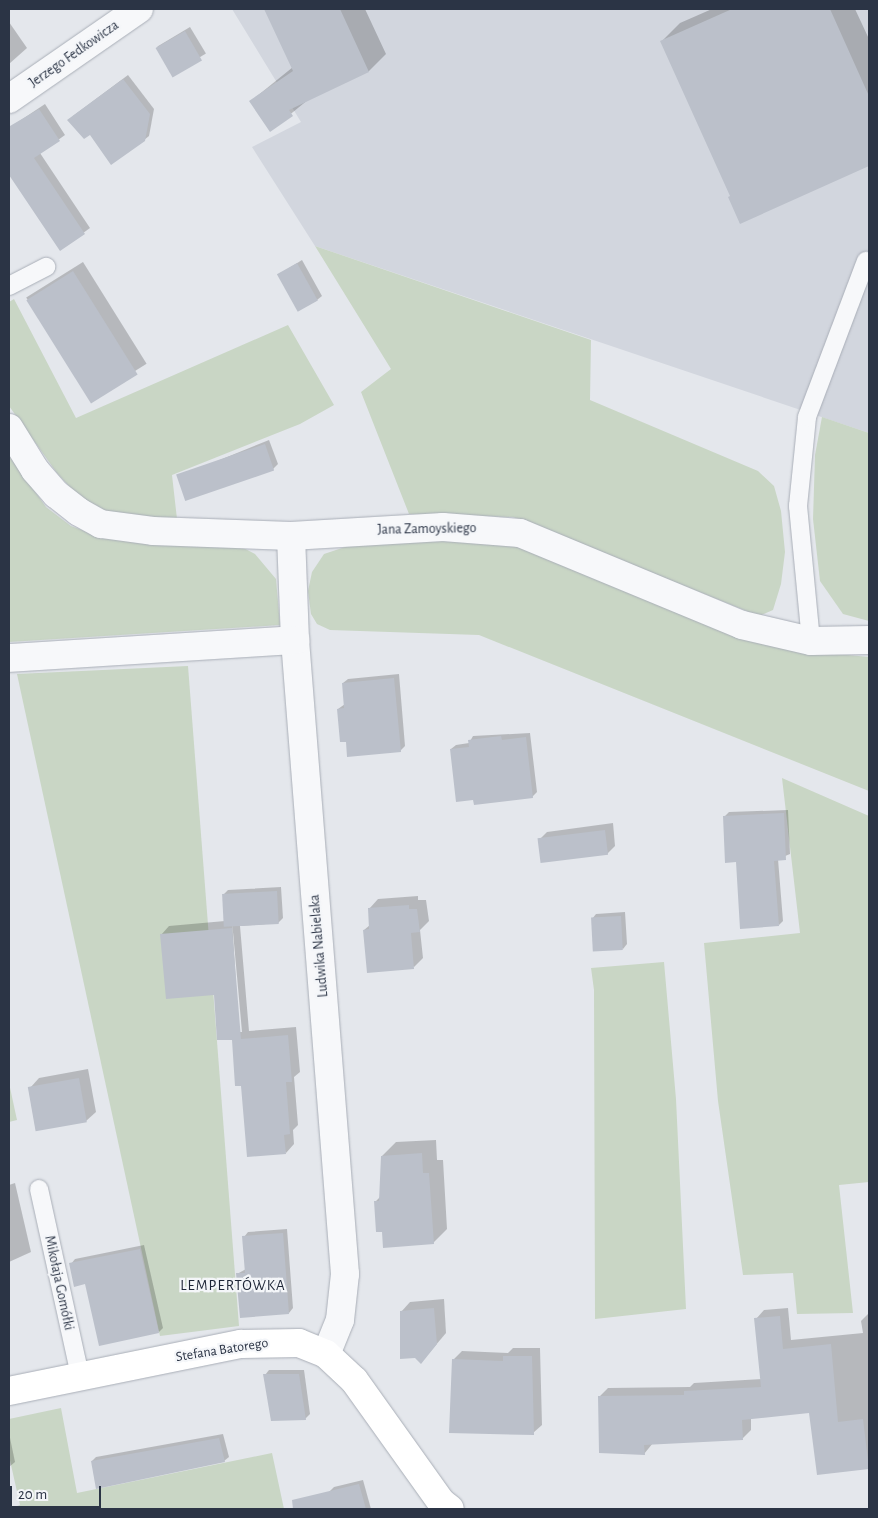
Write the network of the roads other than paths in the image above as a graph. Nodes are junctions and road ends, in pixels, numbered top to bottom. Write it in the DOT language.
graph roads {
  1 [pos="139,9"];
  2 [pos="9,98"];
  3 [pos="866,261"];
  4 [pos="46,267"];
  5 [pos="9,286"];
  6 [pos="9,428"];
  7 [pos="291,536"];
  8 [pos="295,640"];
  9 [pos="869,640"];
  10 [pos="811,641"];
  11 [pos="9,658"];
  12 [pos="40,1189"];
  13 [pos="326,1354"];
  14 [pos="80,1376"];
  15 [pos="9,1392"];
  16 [pos="450,1509"];
  1 -- 2 [label="street, Jerzego Fedkowicza"];
  3 -- 10 [label="lane"];
  4 -- 5 [label="lane"];
  6 -- 7 [label="street, Jana Zamoyskiego"];
  7 -- 8 [label="street, Ludwika Nabielaka"];
  7 -- 10 [label="street, Jana Zamoyskiego"];
  8 -- 11 [label="street"];
  8 -- 13 [label="street, Ludwika Nabielaka"];
  9 -- 10 [label="street, Jana Zamoyskiego"];
  12 -- 14 [label="lane, Mikołaja Gomółki"];
  13 -- 14 [label="street, Stefana Batorego"];
  13 -- 16 [label="street, Stefana Batorego"];
  14 -- 15 [label="street, Stefana Batorego"];
}
